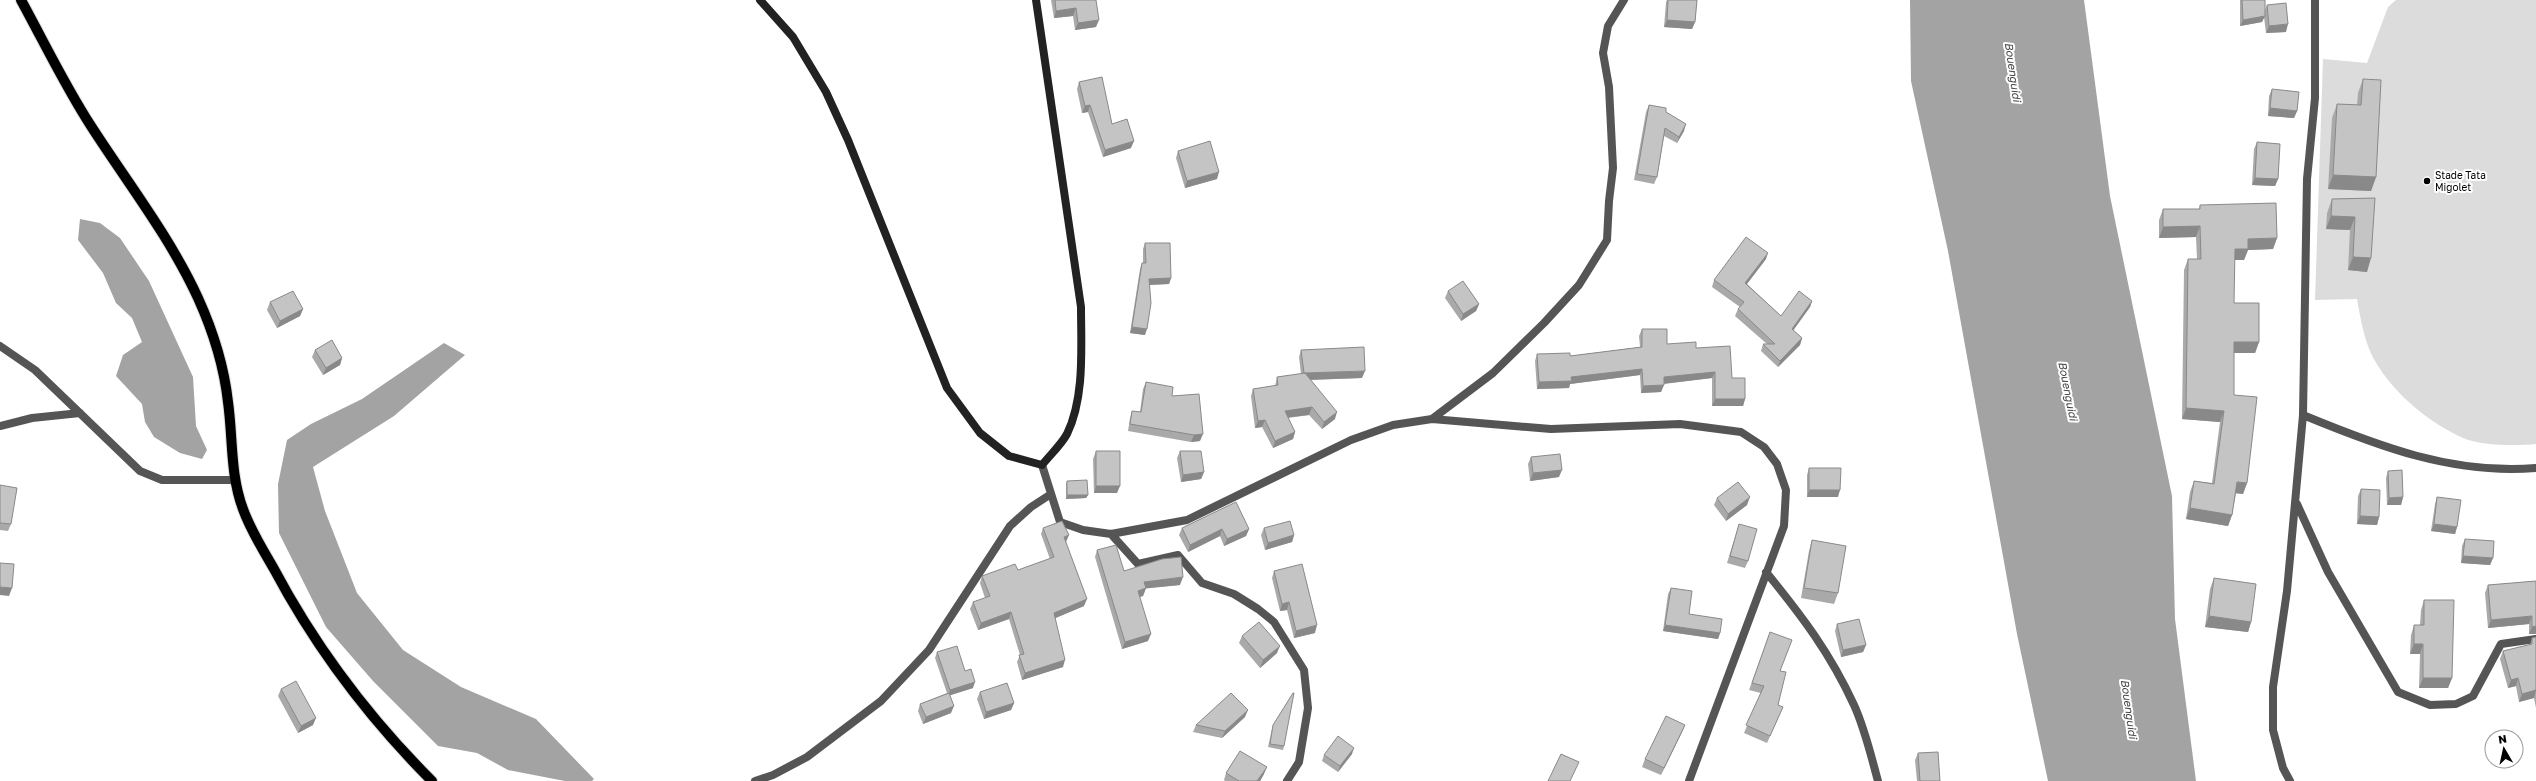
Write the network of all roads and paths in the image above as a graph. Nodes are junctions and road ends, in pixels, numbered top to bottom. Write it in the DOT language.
graph roads {
  1 [pos="21,0"];
  2 [pos="760,0"];
  3 [pos="1036,0"];
  4 [pos="1624,0"];
  5 [pos="2315,0"];
  6 [pos="0,346"];
  7 [pos="80,413"];
  8 [pos="2303,415"];
  9 [pos="1432,419"];
  10 [pos="0,426"];
  11 [pos="1042,465"];
  12 [pos="2536,468"];
  13 [pos="236,480"];
  14 [pos="1051,494"];
  15 [pos="2296,504"];
  16 [pos="1111,534"];
  17 [pos="1766,572"];
  18 [pos="2536,639"];
  19 [pos="432,781"];
  20 [pos="755,781"];
  21 [pos="1287,781"];
  22 [pos="1689,781"];
  23 [pos="1878,781"];
  24 [pos="2290,781"];
  1 -- 13 [label="main road"];
  2 -- 11 [label="main road"];
  3 -- 11 [label="main road"];
  4 -- 9 [label="street"];
  5 -- 8 [label="street"];
  6 -- 7 [label="street"];
  7 -- 10 [label="street"];
  7 -- 13 [label="street"];
  8 -- 12 [label="street"];
  8 -- 15 [label="street"];
  9 -- 16 [label="street"];
  9 -- 17 [label="street"];
  11 -- 14 [label="street"];
  13 -- 19 [label="main road"];
  14 -- 16 [label="street"];
  14 -- 20 [label="street"];
  15 -- 18 [label="street"];
  15 -- 24 [label="street"];
  16 -- 21 [label="street"];
  17 -- 22 [label="street"];
  17 -- 23 [label="street"];
}
